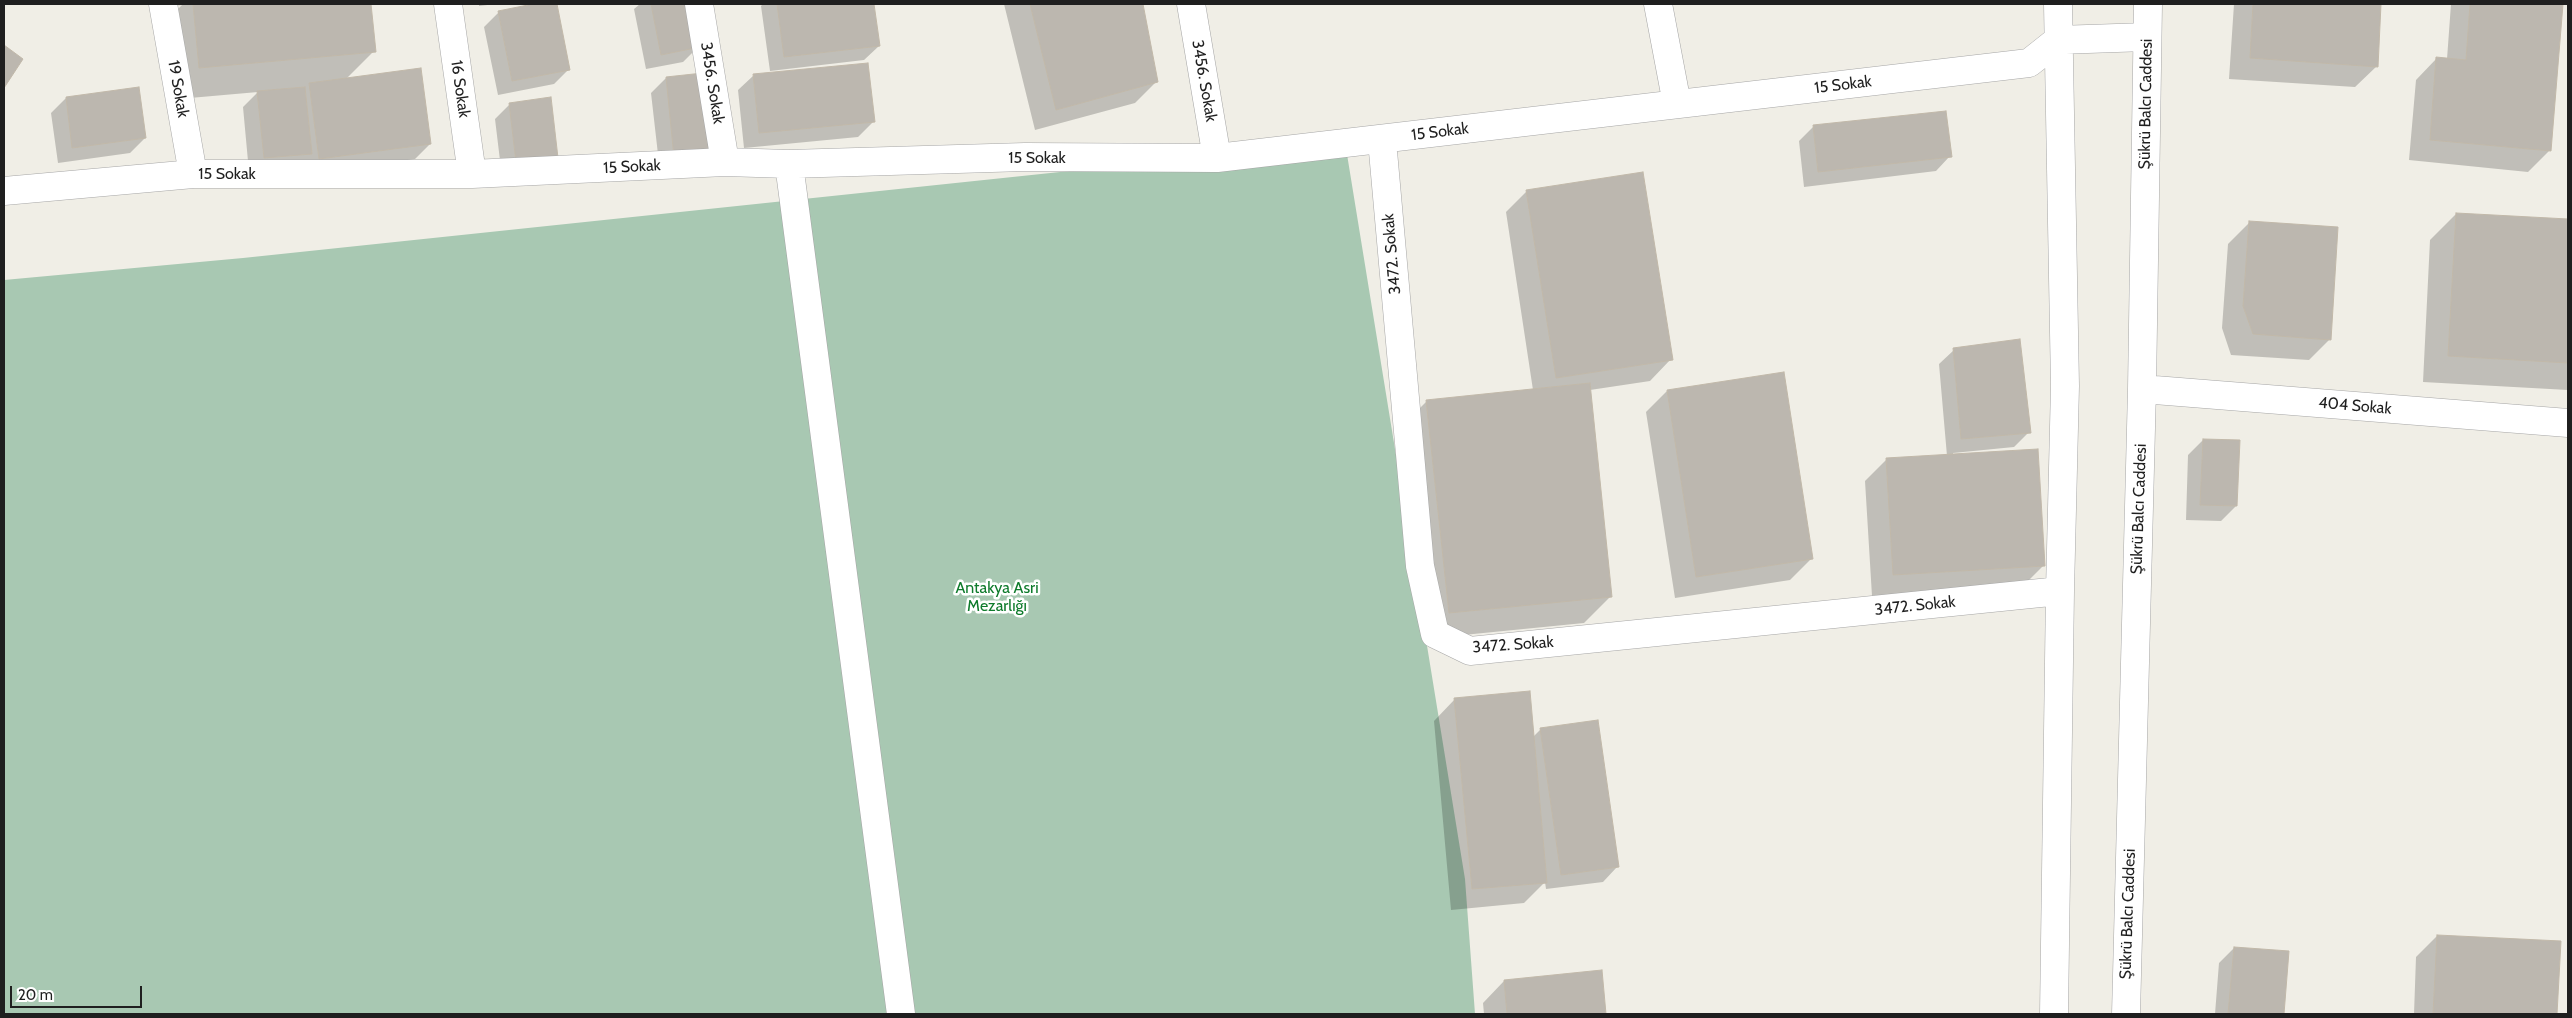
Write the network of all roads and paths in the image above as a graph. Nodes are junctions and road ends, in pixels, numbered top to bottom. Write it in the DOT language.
graph roads {
  1 [pos="163,4"];
  2 [pos="448,4"];
  3 [pos="699,4"];
  4 [pos="1191,4"];
  5 [pos="1658,4"];
  6 [pos="2058,4"];
  7 [pos="2148,4"];
  8 [pos="2146,37"];
  9 [pos="2058,40"];
  10 [pos="1677,104"];
  11 [pos="1382,140"];
  12 [pos="1217,158"];
  13 [pos="725,162"];
  14 [pos="789,164"];
  15 [pos="193,174"];
  16 [pos="472,174"];
  17 [pos="4,191"];
  18 [pos="2142,389"];
  19 [pos="2568,423"];
  20 [pos="2060,591"];
  21 [pos="901,1014"];
  22 [pos="2054,1014"];
  23 [pos="2126,1014"];
  1 -- 15 [label="street, 19 Sokak"];
  2 -- 16 [label="street, 16 Sokak"];
  3 -- 13 [label="street, 3456. Sokak"];
  4 -- 12 [label="street, 3456. Sokak"];
  5 -- 10 [label="street"];
  6 -- 9 [label="street"];
  7 -- 8 [label="street, Şükrü Balcı Caddesi"];
  8 -- 9 [label="street"];
  8 -- 18 [label="street, Şükrü Balcı Caddesi"];
  9 -- 10 [label="street, 15 Sokak"];
  9 -- 20 [label="street"];
  10 -- 11 [label="street, 15 Sokak"];
  11 -- 12 [label="street, 15 Sokak"];
  11 -- 20 [label="street, 3472. Sokak"];
  12 -- 14 [label="street, 15 Sokak"];
  13 -- 14 [label="street, 15 Sokak"];
  13 -- 16 [label="street, 15 Sokak"];
  14 -- 21 [label="street"];
  15 -- 16 [label="street, 15 Sokak"];
  15 -- 17 [label="street, 15 Sokak"];
  18 -- 19 [label="street, 404 Sokak"];
  18 -- 23 [label="street, Şükrü Balcı Caddesi"];
  20 -- 22 [label="street"];
}
